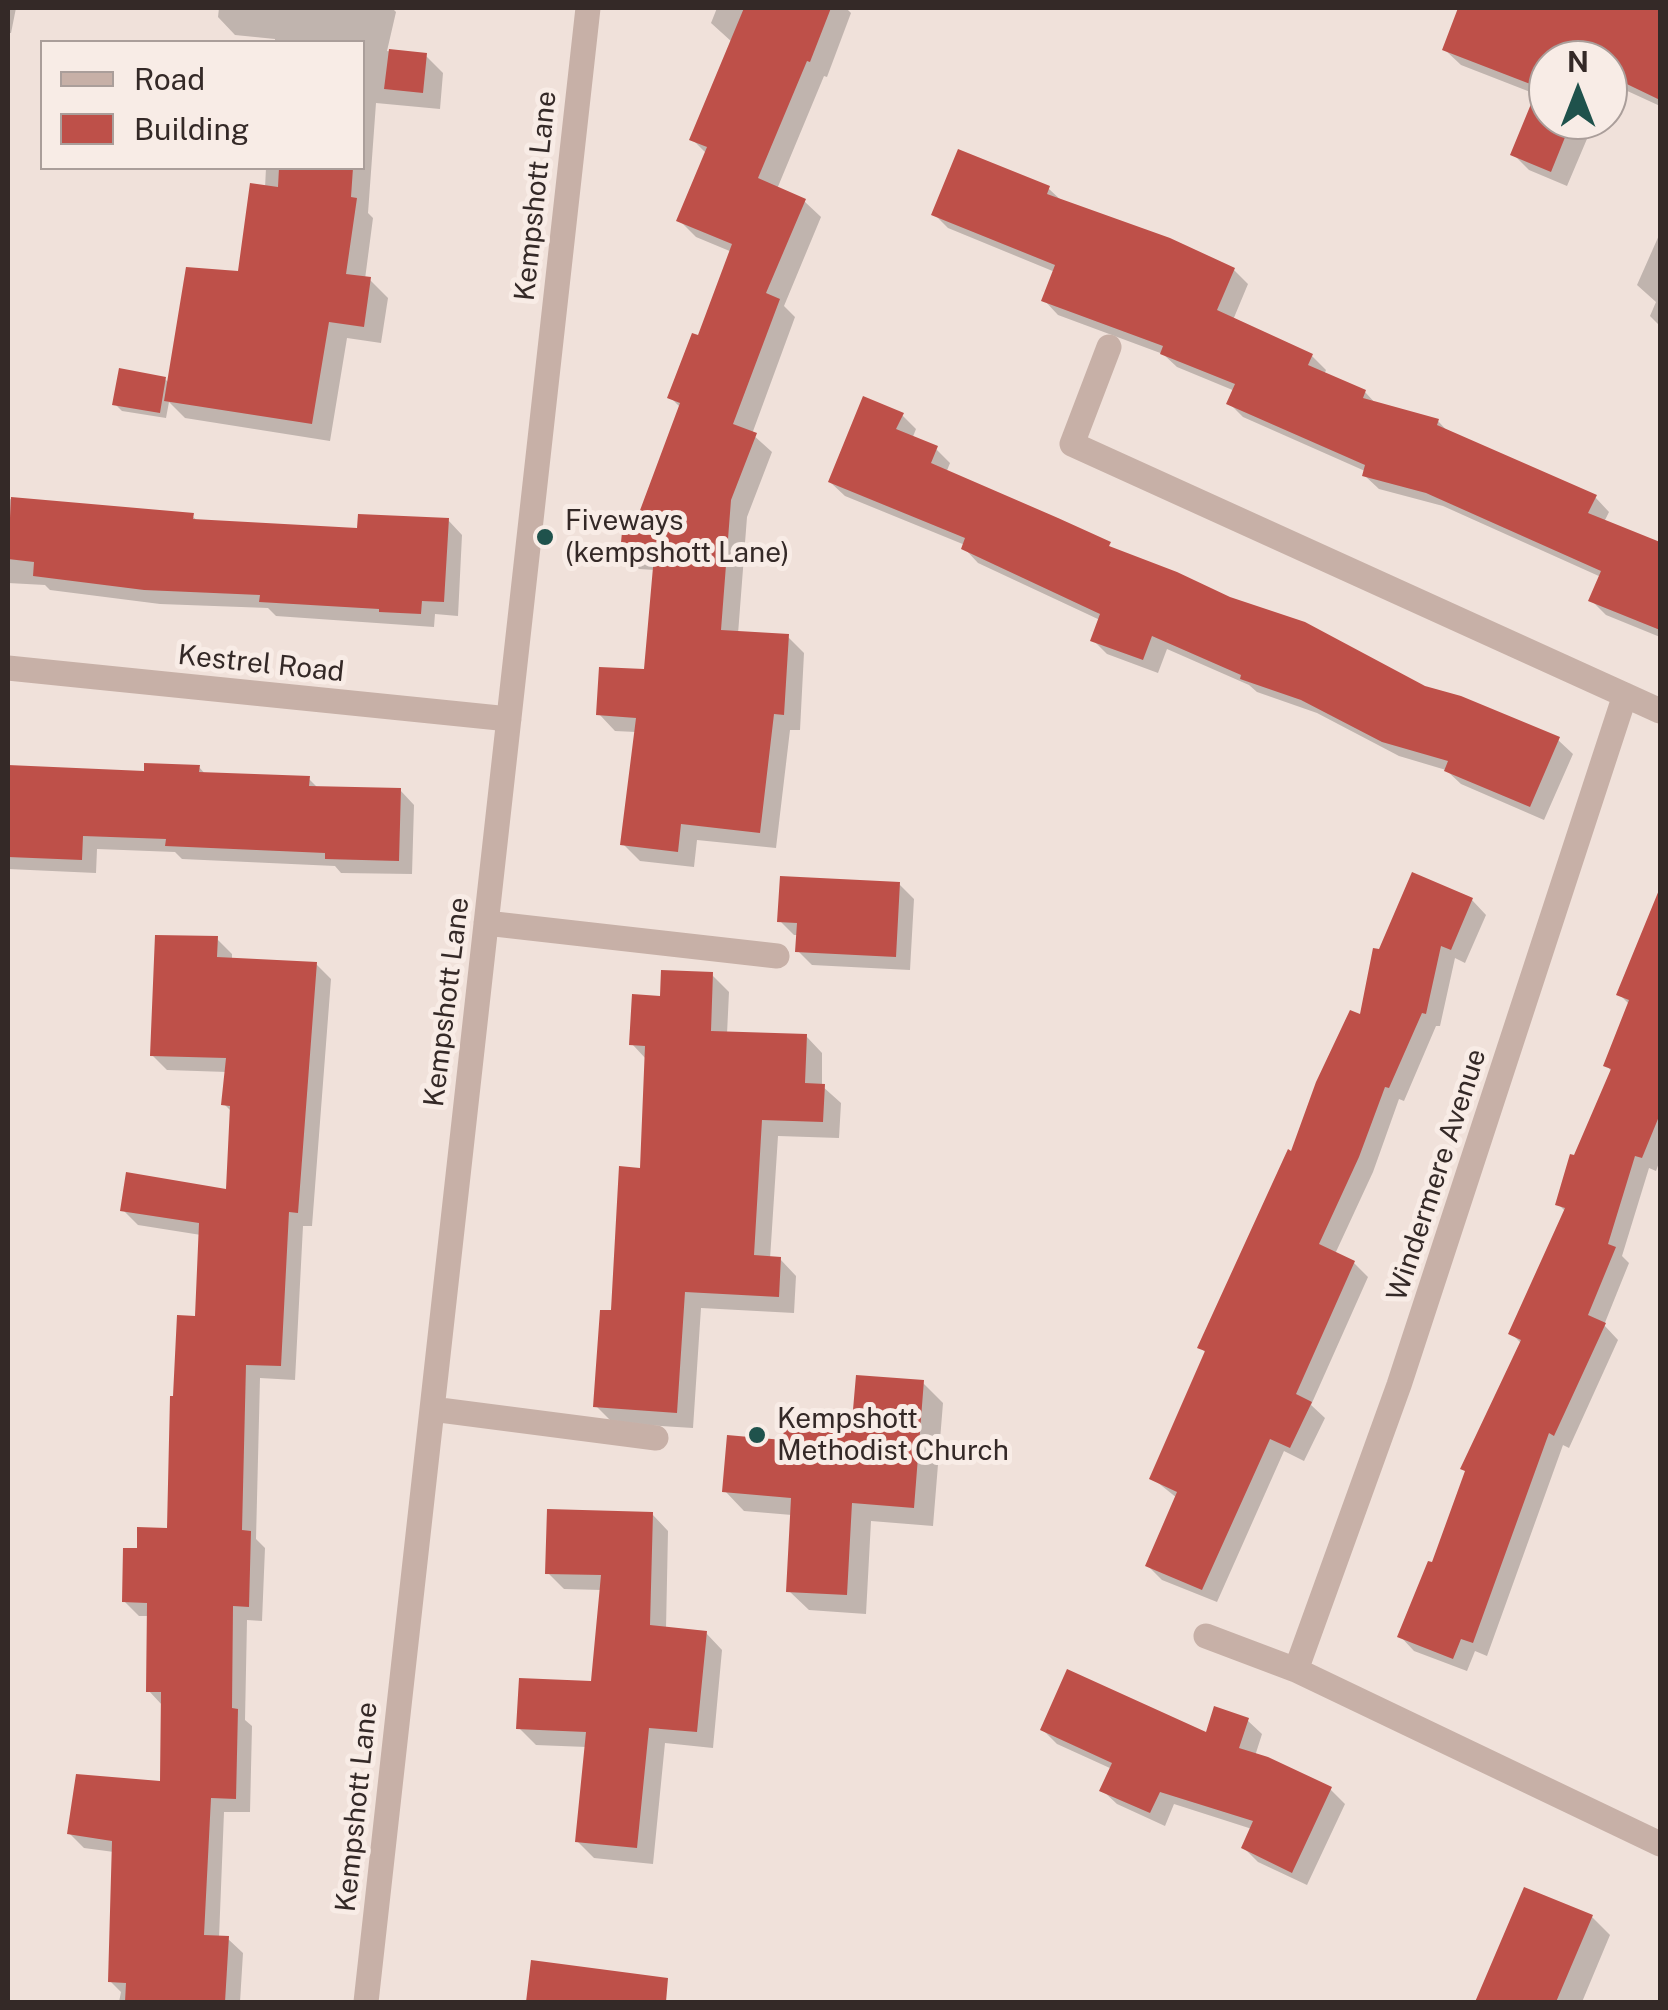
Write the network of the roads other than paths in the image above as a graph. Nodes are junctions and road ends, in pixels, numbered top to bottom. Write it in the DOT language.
graph roads {
  1 [pos="588,8"];
  2 [pos="1108,347"];
  3 [pos="8,668"];
  4 [pos="1625,695"];
  5 [pos="1660,711"];
  6 [pos="509,719"];
  7 [pos="486,923"];
  8 [pos="777,956"];
  9 [pos="432,1410"];
  10 [pos="656,1438"];
  11 [pos="1206,1636"];
  12 [pos="1296,1670"];
  13 [pos="1660,1844"];
  14 [pos="366,2002"];
  1 -- 6 [label="street, Kempshott Lane"];
  2 -- 4 [label="street"];
  3 -- 6 [label="street, Kestrel Road"];
  4 -- 5 [label="street"];
  4 -- 12 [label="street, Windermere Avenue"];
  6 -- 7 [label="street, Kempshott Lane"];
  7 -- 8 [label="street"];
  7 -- 9 [label="street, Kempshott Lane"];
  9 -- 10 [label="street"];
  9 -- 14 [label="street, Kempshott Lane"];
  11 -- 12 [label="street"];
  12 -- 13 [label="street"];
}
